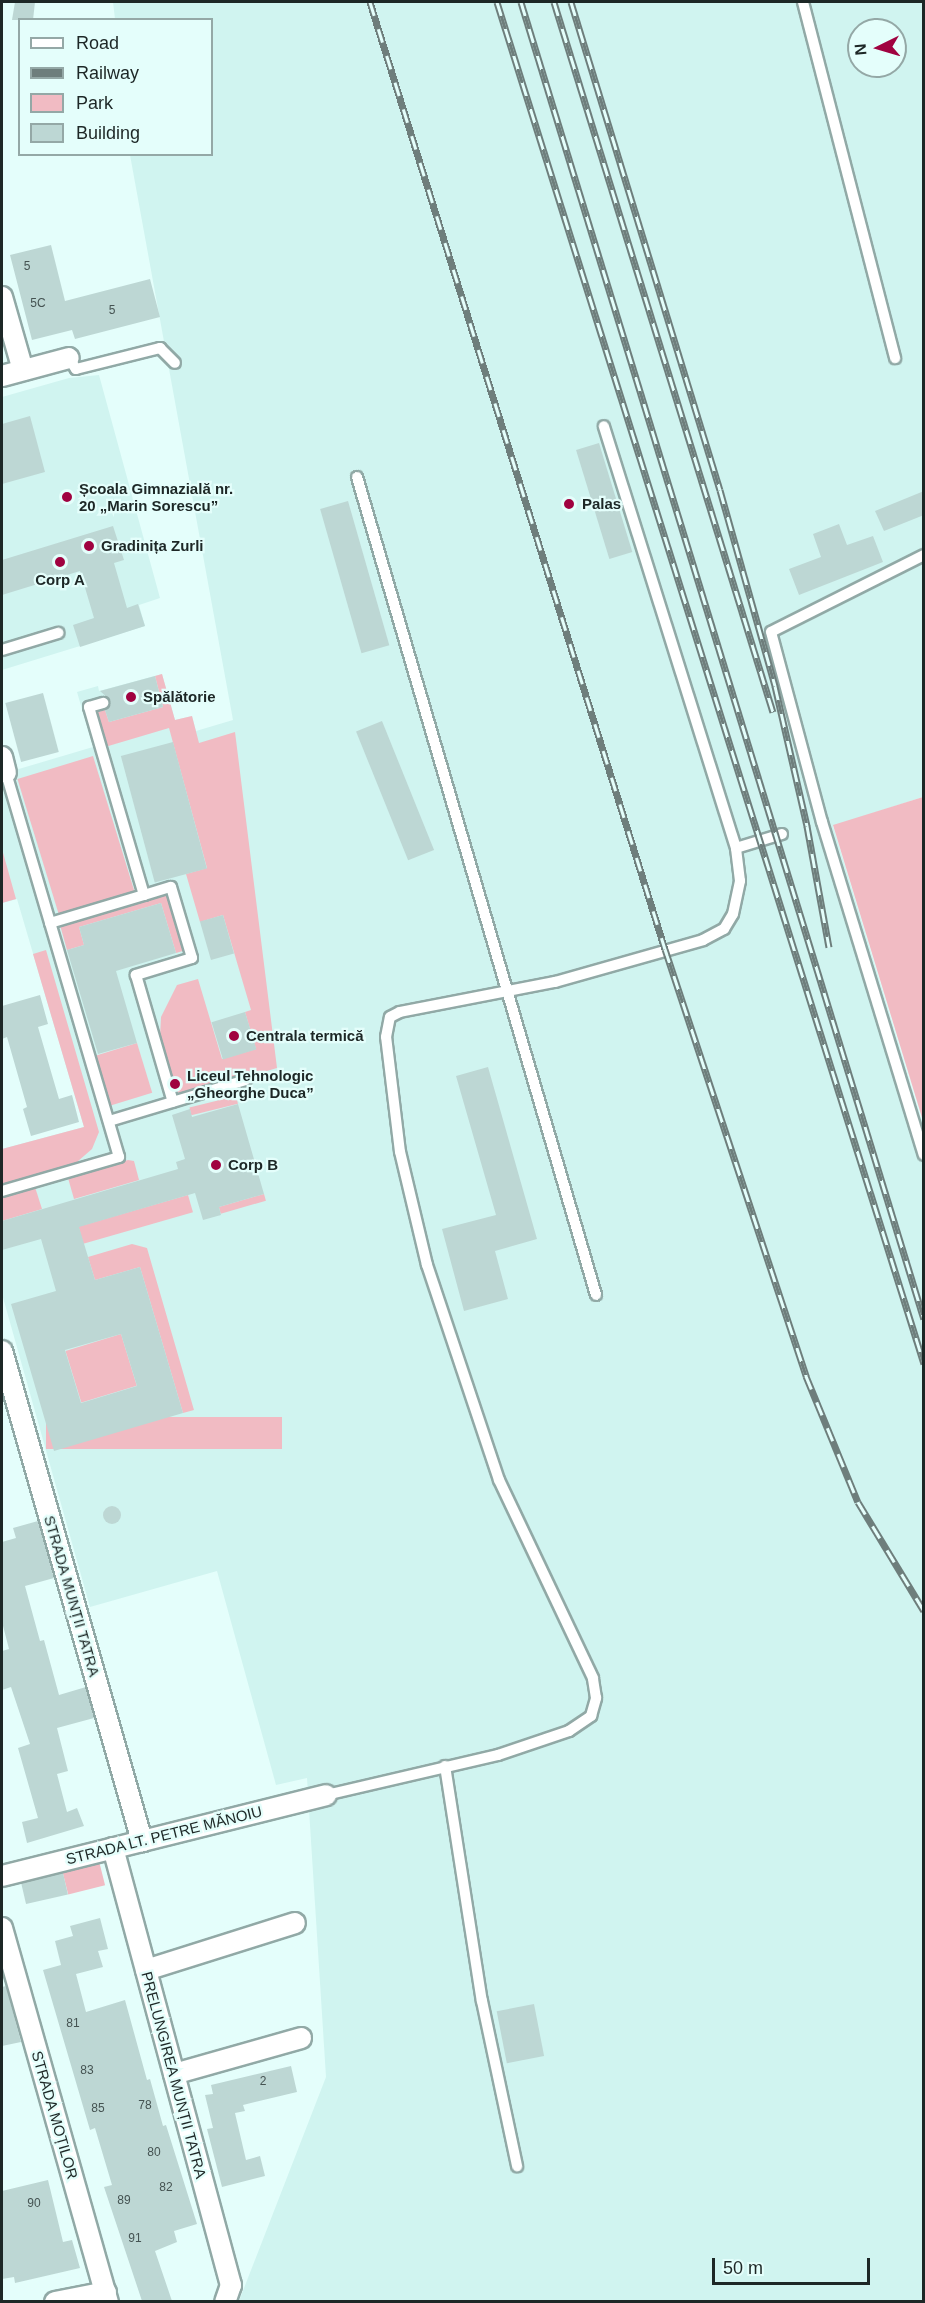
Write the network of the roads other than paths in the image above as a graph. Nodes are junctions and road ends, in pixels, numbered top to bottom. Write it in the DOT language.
graph roads {
  1 [pos="803,2"];
  2 [pos="2,297"];
  3 [pos="69,358"];
  4 [pos="895,358"];
  5 [pos="175,363"];
  6 [pos="23,370"];
  7 [pos="2,376"];
  8 [pos="604,426"];
  9 [pos="357,477"];
  10 [pos="924,555"];
  11 [pos="58,633"];
  12 [pos="2,650"];
  13 [pos="103,704"];
  14 [pos="4,765"];
  15 [pos="782,834"];
  16 [pos="736,848"];
  17 [pos="144,895"];
  18 [pos="50,923"];
  19 [pos="508,991"];
  20 [pos="246,1080"];
  21 [pos="173,1102"];
  22 [pos="109,1121"];
  23 [pos="924,1155"];
  24 [pos="2,1191"];
  25 [pos="596,1295"];
  26 [pos="2,1351"];
  27 [pos="445,1766"];
  28 [pos="327,1795"];
  29 [pos="142,1841"];
  30 [pos="113,1848"];
  31 [pos="2,1876"];
  32 [pos="295,1923"];
  33 [pos="2,1928"];
  34 [pos="146,1970"];
  35 [pos="300,2038"];
  36 [pos="174,2074"];
  37 [pos="517,2166"];
  38 [pos="107,2297"];
  39 [pos="55,2301"];
  40 [pos="225,2301"];
  1 -- 4 [label="lane"];
  2 -- 6 [label="street"];
  3 -- 5 [label="lane"];
  3 -- 6 [label="street"];
  6 -- 7 [label="street"];
  8 -- 16 [label="lane"];
  9 -- 19 [label="lane"];
  10 -- 23 [label="lane"];
  11 -- 12 [label="lane"];
  13 -- 17 [label="lane"];
  14 -- 18 [label="lane"];
  15 -- 16 [label="lane"];
  16 -- 19 [label="lane"];
  17 -- 18 [label="lane"];
  17 -- 21 [label="lane"];
  18 -- 22 [label="lane"];
  19 -- 25 [label="lane"];
  19 -- 27 [label="lane"];
  20 -- 21 [label="lane"];
  21 -- 22 [label="lane"];
  22 -- 24 [label="lane"];
  26 -- 29 [label="street, STRADA MUNȚII TATRA"];
  27 -- 28 [label="lane"];
  27 -- 37 [label="lane"];
  28 -- 29 [label="street, STRADA LT. PETRE MĂNOIU"];
  29 -- 30 [label="street, STRADA LT. PETRE MĂNOIU"];
  30 -- 31 [label="street, STRADA LT. PETRE MĂNOIU"];
  30 -- 34 [label="street, PRELUNGIREA MUNȚII TATRA"];
  32 -- 34 [label="street"];
  33 -- 38 [label="street, STRADA MOȚILOR"];
  34 -- 36 [label="street, PRELUNGIREA MUNȚII TATRA"];
  35 -- 36 [label="street"];
  36 -- 40 [label="street, PRELUNGIREA MUNȚII TATRA"];
  38 -- 39 [label="street"];
}
